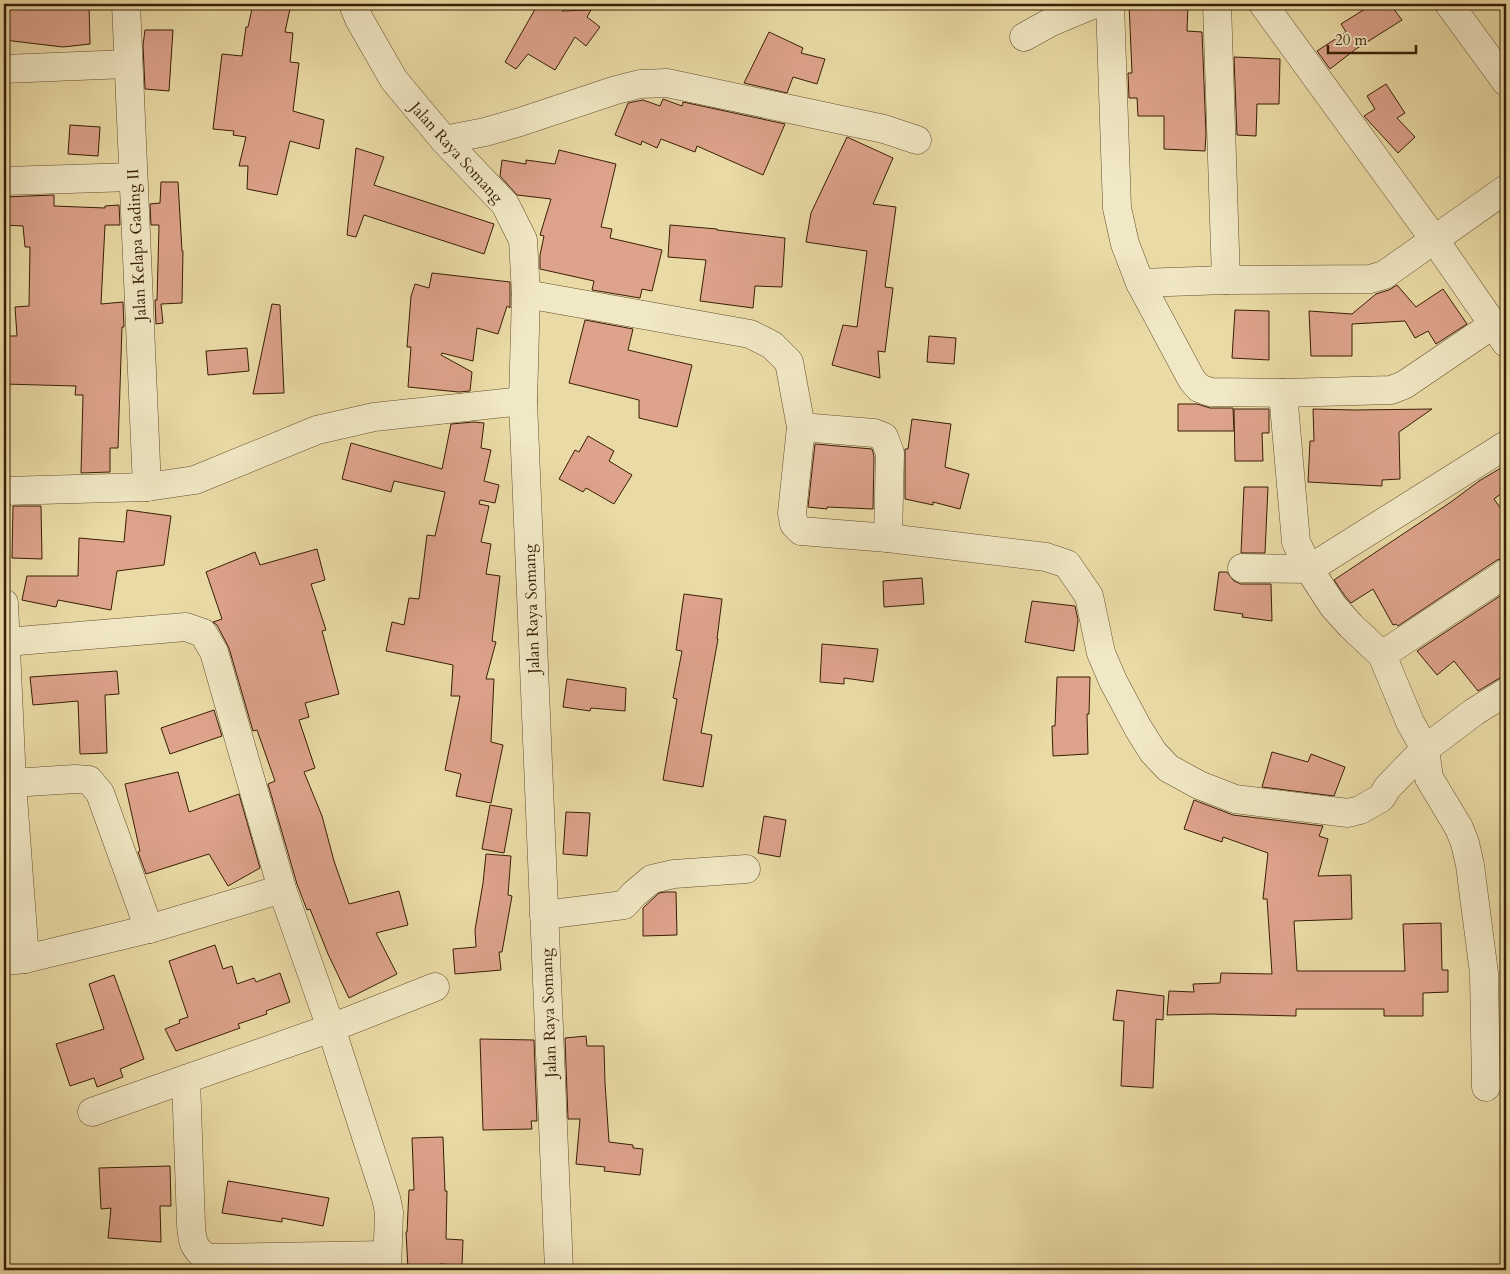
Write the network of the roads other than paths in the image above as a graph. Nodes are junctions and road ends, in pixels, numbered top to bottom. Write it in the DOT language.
graph roads {
  1 [pos="126,4"];
  2 [pos="353,4"];
  3 [pos="1094,4"];
  4 [pos="1110,4"];
  5 [pos="1217,4"];
  6 [pos="1263,4"];
  7 [pos="1449,4"];
  8 [pos="1024,37"];
  9 [pos="128,64"];
  10 [pos="4,69"];
  11 [pos="1506,82"];
  12 [pos="444,140"];
  13 [pos="917,140"];
  14 [pos="133,177"];
  15 [pos="4,181"];
  16 [pos="1506,189"];
  17 [pos="1434,239"];
  18 [pos="1226,280"];
  19 [pos="1140,283"];
  20 [pos="526,294"];
  21 [pos="1500,334"];
  22 [pos="1283,393"];
  23 [pos="523,401"];
  24 [pos="802,427"];
  25 [pos="1506,445"];
  26 [pos="147,487"];
  27 [pos="4,491"];
  28 [pos="888,538"];
  29 [pos="1242,568"];
  30 [pos="1309,569"];
  31 [pos="1506,573"];
  32 [pos="4,603"];
  33 [pos="6,642"];
  34 [pos="1382,655"];
  35 [pos="1506,692"];
  36 [pos="1425,749"];
  37 [pos="12,784"];
  38 [pos="746,868"];
  39 [pos="282,889"];
  40 [pos="544,915"];
  41 [pos="149,929"];
  42 [pos="15,960"];
  43 [pos="435,987"];
  44 [pos="331,1028"];
  45 [pos="186,1079"];
  46 [pos="1486,1087"];
  47 [pos="92,1112"];
  48 [pos="387,1263"];
  49 [pos="559,1270"];
  1 -- 9 [label="street, Jalan Kelapa Gading II"];
  2 -- 12 [label="street, Jalan Raya Somang"];
  3 -- 8 [label="street"];
  4 -- 19 [label="street"];
  5 -- 18 [label="street"];
  6 -- 17 [label="street"];
  7 -- 11 [label="street"];
  9 -- 10 [label="street"];
  9 -- 14 [label="street, Jalan Kelapa Gading II"];
  12 -- 13 [label="street"];
  12 -- 20 [label="street, Jalan Raya Somang"];
  14 -- 15 [label="street"];
  14 -- 26 [label="street, Jalan Kelapa Gading II"];
  16 -- 17 [label="street"];
  17 -- 18 [label="street"];
  17 -- 21 [label="street"];
  18 -- 19 [label="street"];
  19 -- 22 [label="street"];
  20 -- 23 [label="street, Jalan Raya Somang"];
  20 -- 24 [label="street"];
  21 -- 22 [label="street"];
  22 -- 30 [label="street"];
  23 -- 26 [label="street"];
  23 -- 40 [label="street, Jalan Raya Somang"];
  24 -- 28 [label="street"];
  24 -- 28 [label="street"];
  25 -- 30 [label="street"];
  26 -- 27 [label="street"];
  28 -- 36 [label="street"];
  29 -- 30 [label="street"];
  30 -- 34 [label="street"];
  31 -- 34 [label="street"];
  32 -- 33 [label="street"];
  33 -- 37 [label="street"];
  33 -- 39 [label="street"];
  34 -- 36 [label="street"];
  35 -- 36 [label="street"];
  36 -- 46 [label="street"];
  37 -- 41 [label="street"];
  37 -- 42 [label="street"];
  38 -- 40 [label="street"];
  39 -- 41 [label="street"];
  39 -- 44 [label="street"];
  40 -- 49 [label="street, Jalan Raya Somang"];
  41 -- 42 [label="street"];
  43 -- 44 [label="street"];
  44 -- 45 [label="street"];
  44 -- 48 [label="street"];
  45 -- 47 [label="street"];
  45 -- 48 [label="street"];
}
